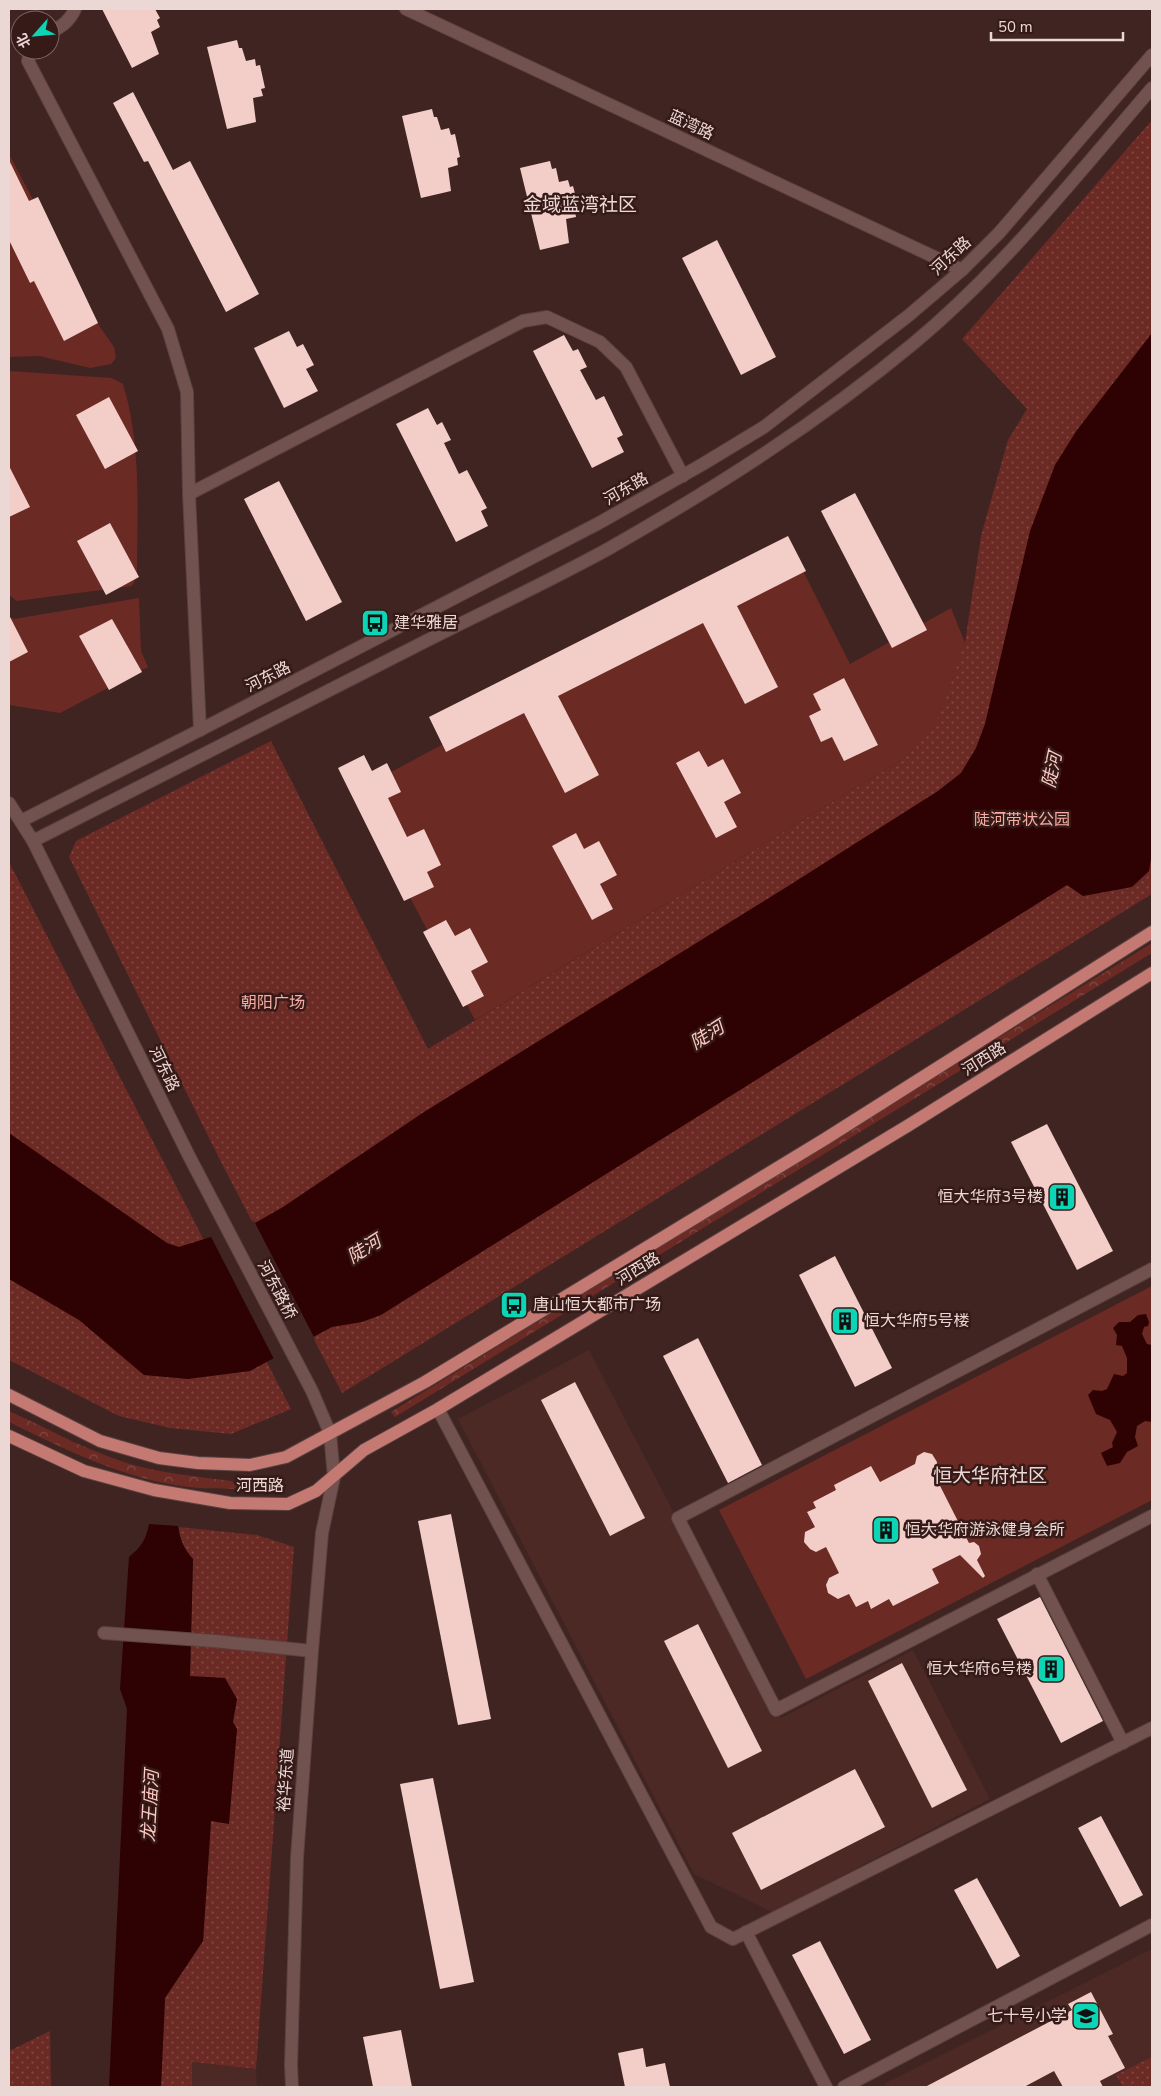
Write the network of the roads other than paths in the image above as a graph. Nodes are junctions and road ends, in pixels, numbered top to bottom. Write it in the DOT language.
graph roads {
  1 [pos="75,9"];
  2 [pos="406,9"];
  3 [pos="60,28"];
  4 [pos="1152,55"];
  5 [pos="28,60"];
  6 [pos="1152,88"];
  7 [pos="962,270"];
  8 [pos="683,476"];
  9 [pos="189,494"];
  10 [pos="200,730"];
  11 [pos="9,803"];
  12 [pos="21,820"];
  13 [pos="33,841"];
  14 [pos="1152,932"];
  15 [pos="1152,973"];
  16 [pos="214,1205"];
  17 [pos="1152,1269"];
  18 [pos="9,1395"];
  19 [pos="438,1409"];
  20 [pos="330,1433"];
  21 [pos="9,1436"];
  22 [pos="334,1477"];
  23 [pos="1152,1516"];
  24 [pos="1037,1574"];
  25 [pos="104,1633"];
  26 [pos="312,1651"];
  27 [pos="1152,1728"];
  28 [pos="1123,1743"];
  29 [pos="1152,1925"];
  30 [pos="746,1932"];
  31 [pos="292,2087"];
  32 [pos="826,2087"];
  33 [pos="844,2087"];
  1 -- 3 [label="street"];
  2 -- 7 [label="street, 蓝湾路"];
  4 -- 7 [label="street, 河东路"];
  5 -- 9 [label="street"];
  6 -- 13 [label="street"];
  7 -- 8 [label="street, 河东路"];
  8 -- 9 [label="street"];
  8 -- 10 [label="street, 河东路"];
  9 -- 10 [label="street"];
  10 -- 12 [label="street, 河东路"];
  11 -- 12 [label="street, 河东路"];
  12 -- 13 [label="street, 河东路"];
  13 -- 16 [label="street, 河东路"];
  14 -- 20 [label="main road, 河西路"];
  15 -- 19 [label="main road, 河西路"];
  16 -- 20 [label="street, 河东路桥"];
  17 -- 24 [label="street"];
  18 -- 20 [label="main road, 河西路"];
  19 -- 22 [label="main road, 河西路"];
  19 -- 30 [label="street"];
  20 -- 22 [label="street, 裕华东道"];
  21 -- 22 [label="main road, 河西路"];
  22 -- 26 [label="street, 裕华东道"];
  23 -- 24 [label="street"];
  24 -- 28 [label="street"];
  25 -- 26 [label="street"];
  26 -- 31 [label="street, 裕华东道"];
  27 -- 28 [label="street"];
  28 -- 30 [label="street"];
  29 -- 33 [label="street"];
  30 -- 32 [label="street"];
}
